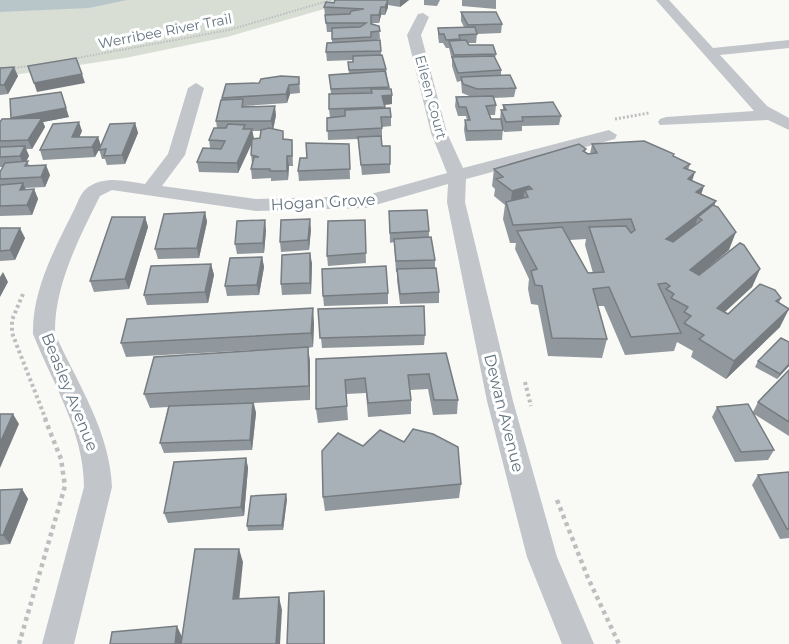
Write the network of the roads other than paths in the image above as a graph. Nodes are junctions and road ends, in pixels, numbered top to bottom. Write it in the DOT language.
graph roads {
  1 [pos="662,0"];
  2 [pos="423,17"];
  3 [pos="789,44"];
  4 [pos="710,52"];
  5 [pos="195,88"];
  6 [pos="769,115"];
  7 [pos="660,117"];
  8 [pos="789,125"];
  9 [pos="610,128"];
  10 [pos="457,176"];
  11 [pos="103,187"];
  12 [pos="150,190"];
  13 [pos="58,644"];
  14 [pos="578,644"];
  1 -- 4 [label="street"];
  2 -- 10 [label="street, Eileen Court"];
  3 -- 4 [label="street"];
  4 -- 6 [label="street"];
  5 -- 12 [label="street"];
  6 -- 7 [label="street"];
  6 -- 8 [label="street"];
  9 -- 10 [label="street, Hogan Grove"];
  10 -- 12 [label="street, Hogan Grove"];
  10 -- 14 [label="street, Dewan Avenue"];
  11 -- 12 [label="street, Hogan Grove"];
  11 -- 13 [label="street, Beasley Avenue"];
}
